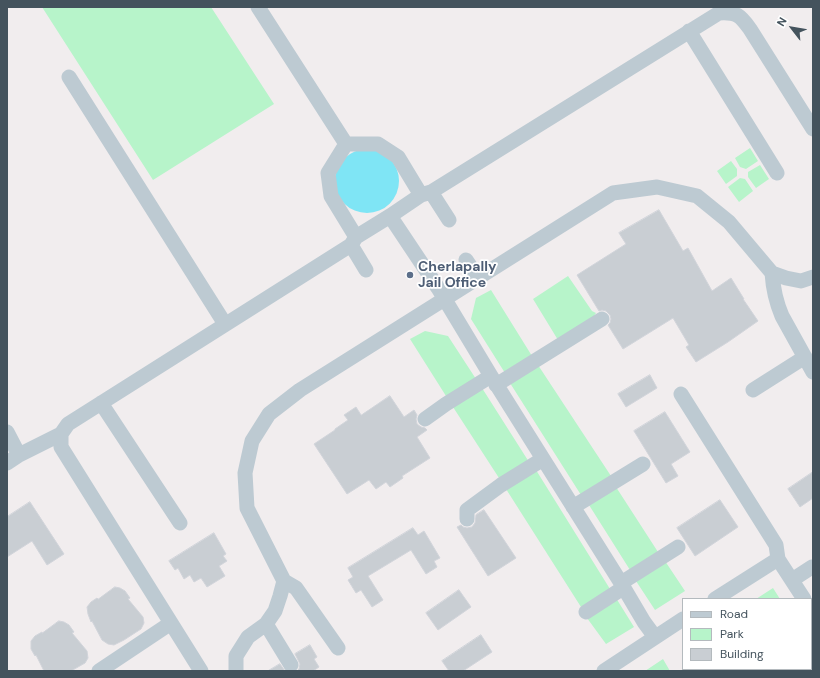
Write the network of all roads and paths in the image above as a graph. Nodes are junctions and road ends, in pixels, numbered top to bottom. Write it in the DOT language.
graph roads {
  1 [pos="258,7"];
  2 [pos="689,31"];
  3 [pos="68,77"];
  4 [pos="813,129"];
  5 [pos="346,144"];
  6 [pos="776,173"];
  7 [pos="426,193"];
  8 [pos="390,216"];
  9 [pos="449,220"];
  10 [pos="353,241"];
  11 [pos="466,260"];
  12 [pos="366,270"];
  13 [pos="772,273"];
  14 [pos="478,278"];
  15 [pos="813,278"];
  16 [pos="444,300"];
  17 [pos="602,319"];
  18 [pos="225,324"];
  19 [pos="805,357"];
  20 [pos="813,372"];
  21 [pos="493,381"];
  22 [pos="753,390"];
  23 [pos="681,394"];
  24 [pos="101,403"];
  25 [pos="425,419"];
  26 [pos="7,432"];
  27 [pos="61,434"];
  28 [pos="13,459"];
  29 [pos="543,459"];
  30 [pos="643,464"];
  31 [pos="573,507"];
  32 [pos="467,519"];
  33 [pos="180,523"];
  34 [pos="678,547"];
  35 [pos="778,559"];
  36 [pos="812,567"];
  37 [pos="792,580"];
  38 [pos="284,581"];
  39 [pos="622,586"];
  40 [pos="717,598"];
  41 [pos="803,598"];
  42 [pos="586,612"];
  43 [pos="682,620"];
  44 [pos="171,623"];
  45 [pos="266,624"];
  46 [pos="655,637"];
  47 [pos="338,648"];
  48 [pos="291,665"];
  49 [pos="99,671"];
  50 [pos="202,671"];
  51 [pos="236,671"];
  52 [pos="604,671"];
  1 -- 5 [label="street"];
  2 -- 4 [label="street"];
  2 -- 6 [label="street"];
  2 -- 7 [label="street"];
  3 -- 18 [label="street"];
  5 -- 7 [label="street"];
  5 -- 10 [label="street"];
  7 -- 8 [label="street"];
  7 -- 9 [label="street"];
  8 -- 10 [label="street"];
  8 -- 16 [label="street"];
  10 -- 12 [label="street"];
  10 -- 18 [label="street"];
  11 -- 14 [label="street"];
  13 -- 14 [label="street"];
  13 -- 15 [label="street"];
  13 -- 19 [label="street"];
  14 -- 16 [label="street"];
  16 -- 21 [label="street"];
  16 -- 38 [label="street"];
  17 -- 21 [label="street"];
  18 -- 24 [label="street"];
  19 -- 20 [label="street"];
  19 -- 22 [label="street"];
  21 -- 25 [label="street"];
  21 -- 29 [label="street"];
  23 -- 35 [label="street"];
  24 -- 27 [label="street"];
  24 -- 33 [label="street"];
  26 -- 28 [label="street"];
  27 -- 28 [label="street"];
  27 -- 44 [label="street"];
  29 -- 31 [label="street"];
  29 -- 32 [label="street"];
  30 -- 31 [label="street"];
  31 -- 39 [label="street"];
  34 -- 39 [label="street"];
  35 -- 37 [label="street"];
  35 -- 40 [label="street"];
  36 -- 37 [label="street"];
  37 -- 41 [label="street"];
  38 -- 45 [label="street"];
  38 -- 47 [label="street"];
  39 -- 42 [label="street"];
  39 -- 46 [label="street"];
  43 -- 46 [label="street"];
  44 -- 49 [label="street"];
  44 -- 50 [label="street"];
  45 -- 48 [label="street"];
  45 -- 51 [label="street"];
  46 -- 52 [label="street"];
}
